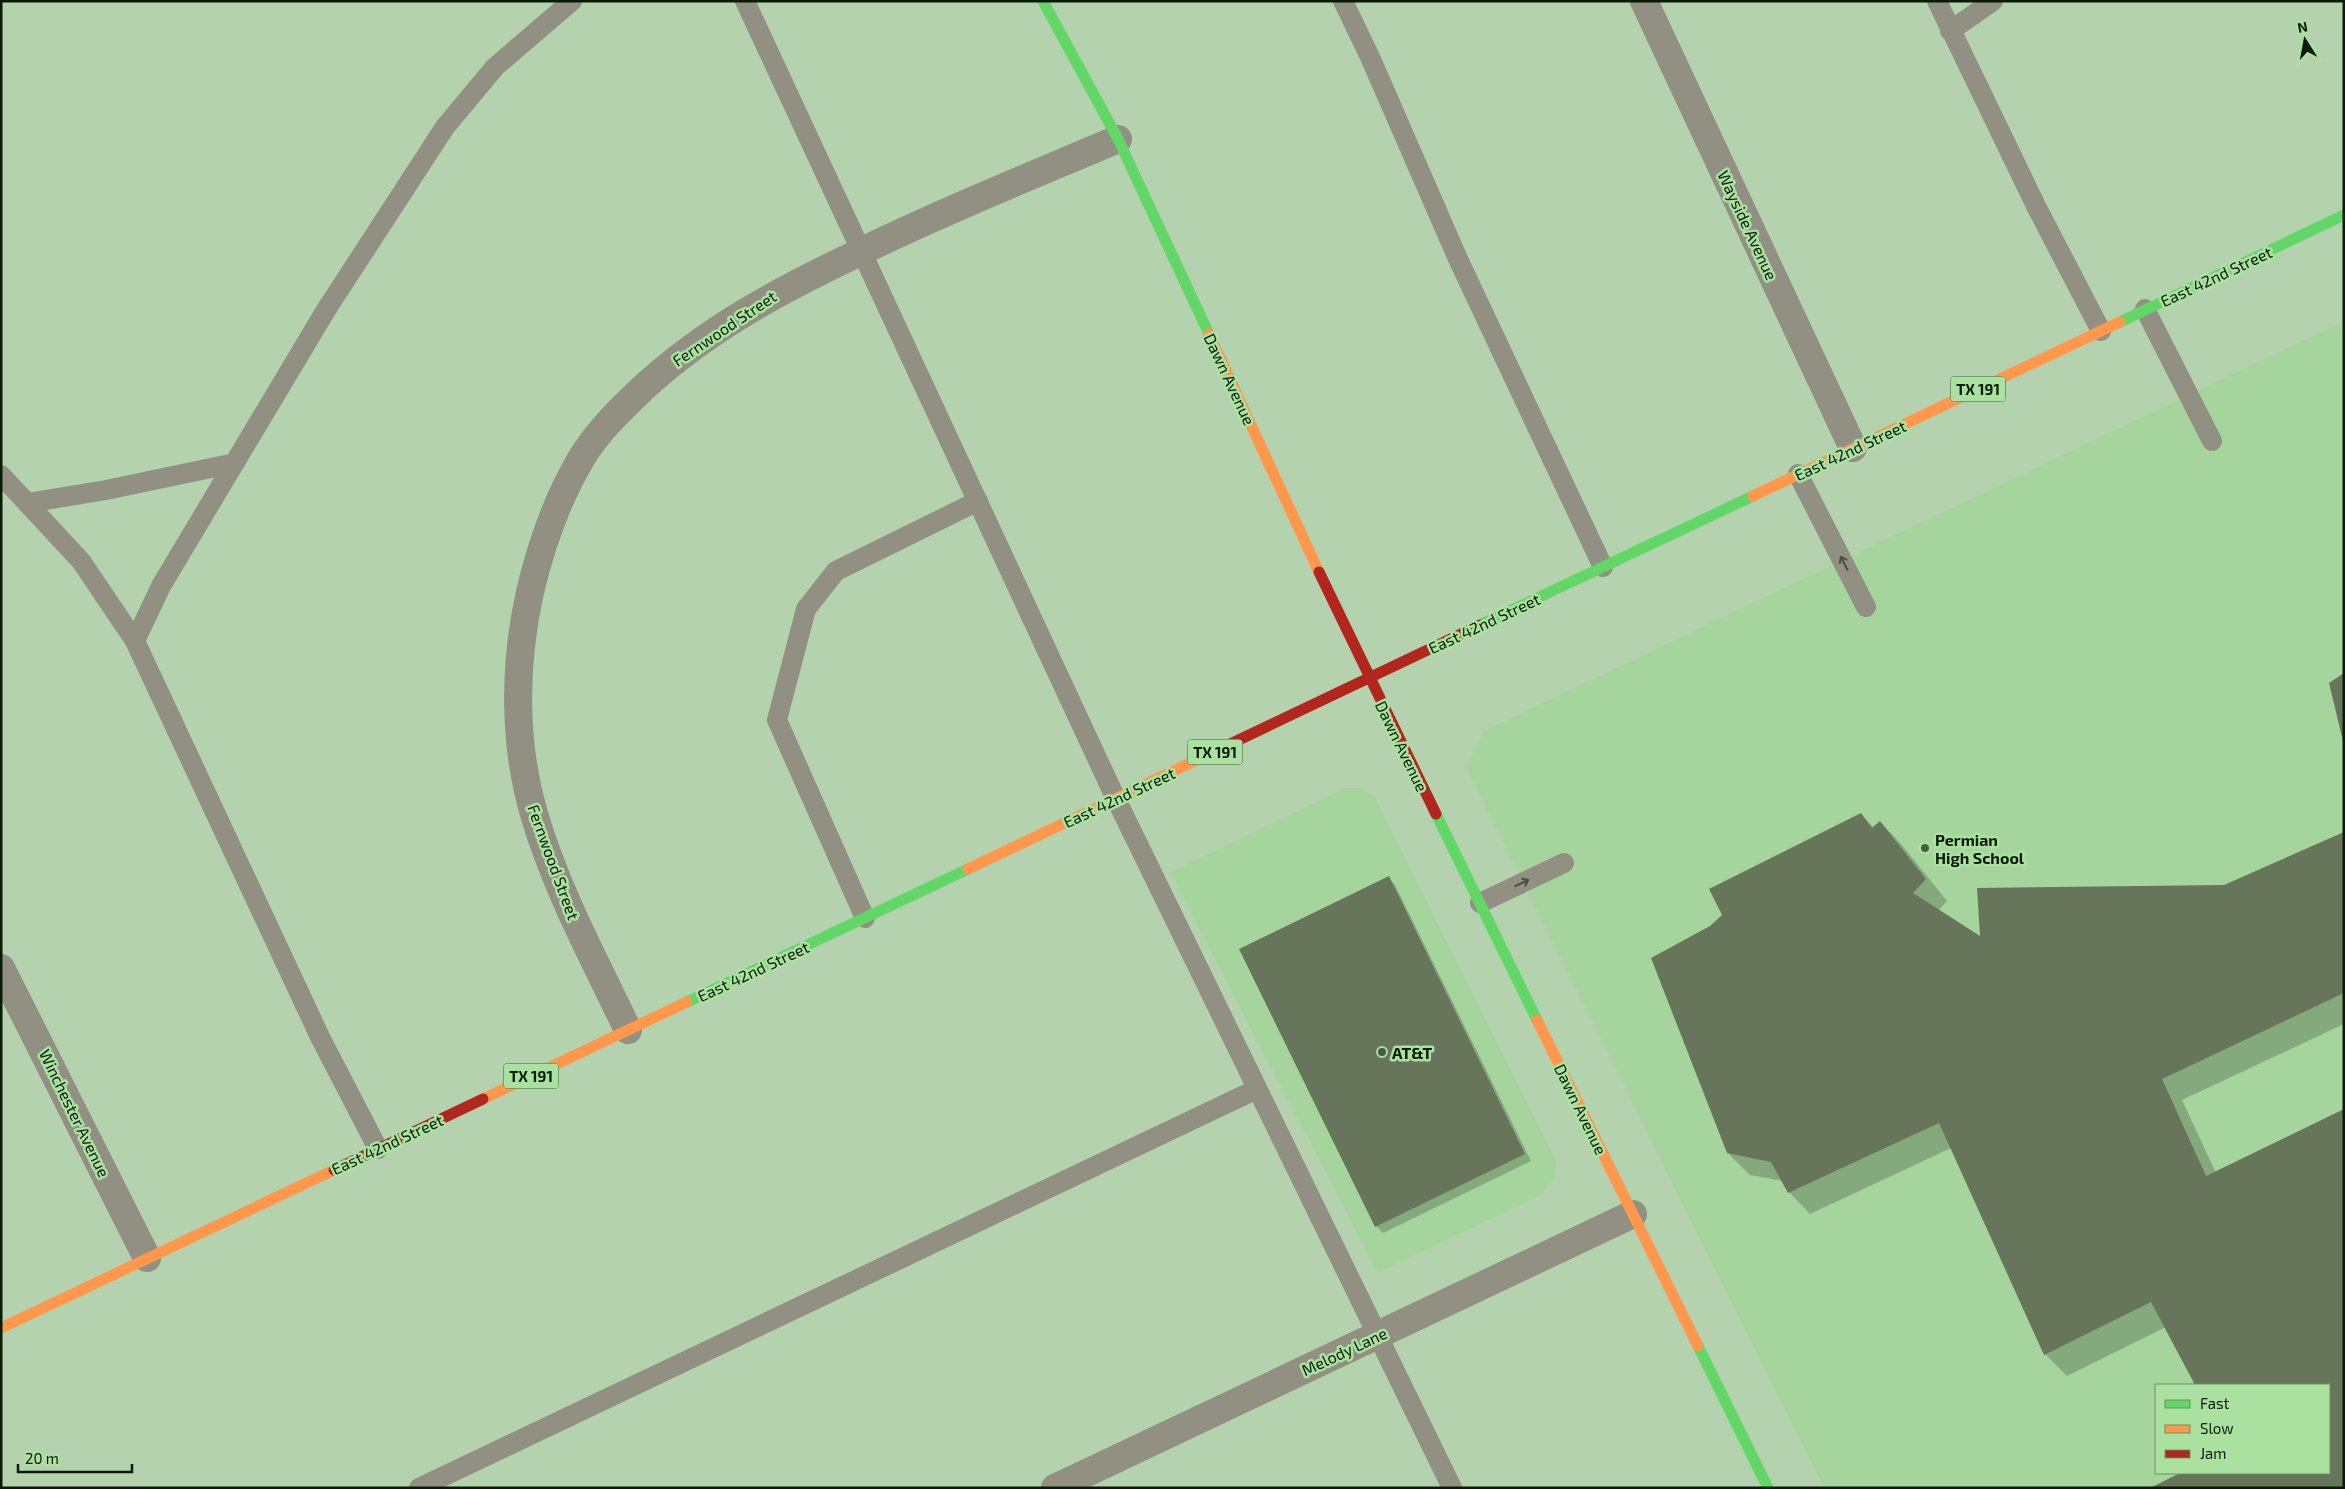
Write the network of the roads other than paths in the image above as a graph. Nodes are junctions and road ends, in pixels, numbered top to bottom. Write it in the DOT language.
graph roads {
  1 [pos="572,1"];
  2 [pos="745,1"];
  3 [pos="1043,1"];
  4 [pos="1344,1"];
  5 [pos="1644,1"];
  6 [pos="1937,1"];
  7 [pos="1993,1"];
  8 [pos="1950,31"];
  9 [pos="1118,139"];
  10 [pos="2344,215"];
  11 [pos="862,251"];
  12 [pos="2145,309"];
  13 [pos="2101,331"];
  14 [pos="2212,442"];
  15 [pos="1853,448"];
  16 [pos="235,463"];
  17 [pos="1798,474"];
  18 [pos="1,475"];
  19 [pos="978,501"];
  20 [pos="27,502"];
  21 [pos="1603,567"];
  22 [pos="1866,607"];
  23 [pos="135,641"];
  24 [pos="1369,679"];
  25 [pos="1116,799"];
  26 [pos="1564,863"];
  27 [pos="1480,904"];
  28 [pos="865,918"];
  29 [pos="1,968"];
  30 [pos="628,1030"];
  31 [pos="1257,1089"];
  32 [pos="378,1149"];
  33 [pos="1633,1214"];
  34 [pos="147,1258"];
  35 [pos="1,1328"];
  36 [pos="1377,1335"];
  37 [pos="419,1488"];
  38 [pos="1055,1488"];
  39 [pos="1452,1488"];
  40 [pos="1768,1488"];
  1 -- 16 [label="lane"];
  2 -- 11 [label="lane"];
  3 -- 9 [label="main road, Dawn Avenue"];
  4 -- 21 [label="lane"];
  5 -- 15 [label="street, Wayside Avenue"];
  6 -- 8 [label="lane"];
  7 -- 8 [label="lane"];
  8 -- 13 [label="lane"];
  9 -- 11 [label="street, Fernwood Street"];
  9 -- 24 [label="main road, Dawn Avenue"];
  10 -- 12 [label="main road, East 42nd Street / TX 191"];
  11 -- 19 [label="lane"];
  11 -- 30 [label="street, Fernwood Street"];
  12 -- 13 [label="main road, East 42nd Street / TX 191"];
  12 -- 14 [label="lane"];
  13 -- 15 [label="main road, East 42nd Street / TX 191"];
  15 -- 17 [label="main road, East 42nd Street / TX 191"];
  16 -- 20 [label="lane"];
  16 -- 23 [label="lane"];
  17 -- 21 [label="main road, East 42nd Street / TX 191"];
  22 -- 17 [label="lane, one-way"];
  18 -- 20 [label="lane"];
  19 -- 25 [label="lane"];
  19 -- 28 [label="lane"];
  20 -- 23 [label="lane"];
  21 -- 24 [label="main road, East 42nd Street / TX 191"];
  23 -- 32 [label="lane"];
  24 -- 25 [label="main road, East 42nd Street / TX 191"];
  24 -- 27 [label="main road, Dawn Avenue"];
  25 -- 28 [label="main road, East 42nd Street / TX 191"];
  25 -- 31 [label="lane"];
  27 -- 26 [label="lane, one-way"];
  27 -- 33 [label="main road, Dawn Avenue"];
  28 -- 30 [label="main road, East 42nd Street / TX 191"];
  29 -- 34 [label="street, Winchester Avenue"];
  30 -- 32 [label="main road, East 42nd Street / TX 191"];
  31 -- 36 [label="lane"];
  31 -- 37 [label="lane"];
  32 -- 34 [label="main road, East 42nd Street / TX 191"];
  33 -- 36 [label="street, Melody Lane"];
  33 -- 40 [label="main road, Dawn Avenue"];
  34 -- 35 [label="main road, East 42nd Street / TX 191"];
  36 -- 38 [label="street, Melody Lane"];
  36 -- 39 [label="lane"];
}
